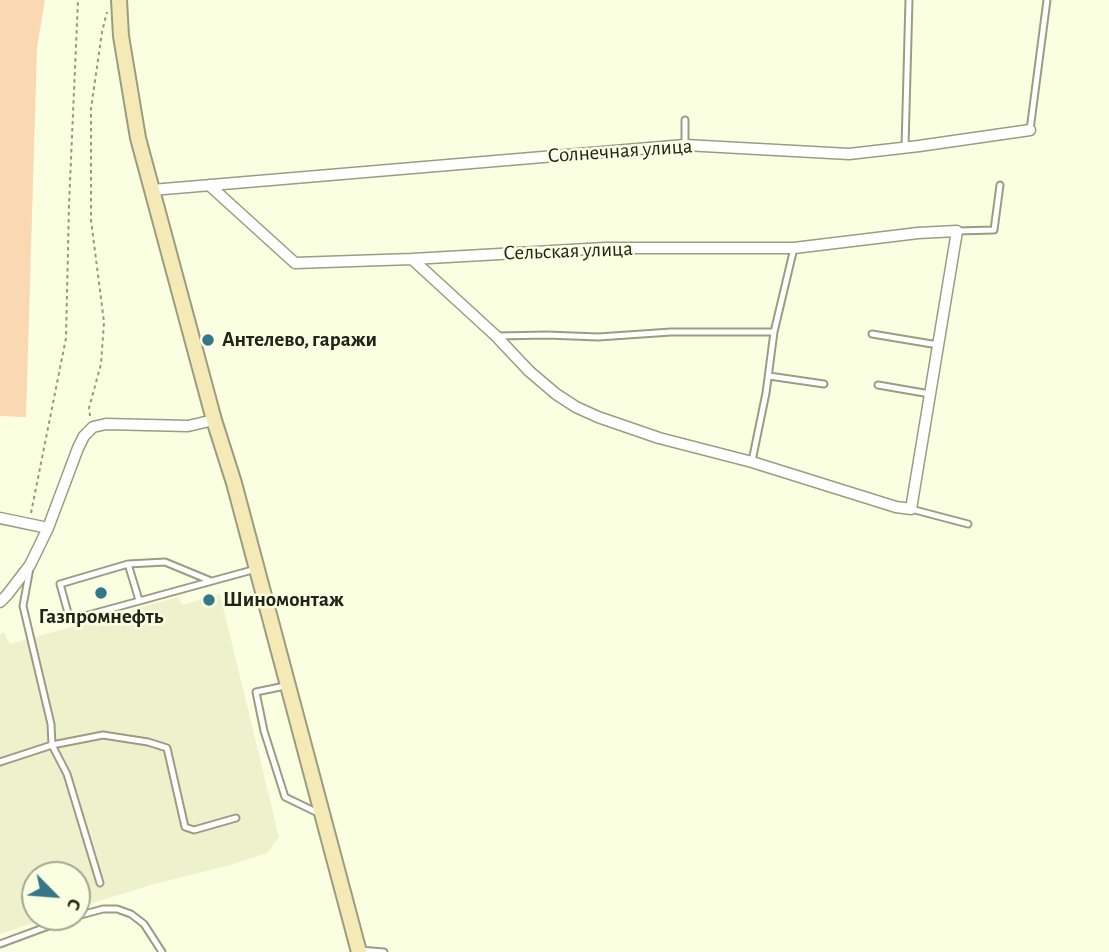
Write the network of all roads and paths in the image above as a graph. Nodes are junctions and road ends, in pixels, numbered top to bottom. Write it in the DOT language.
graph roads {
  1 [pos="78,0"];
  2 [pos="909,0"];
  3 [pos="1047,0"];
  4 [pos="114,2"];
  5 [pos="685,120"];
  6 [pos="1030,130"];
  7 [pos="685,145"];
  8 [pos="905,147"];
  9 [pos="209,185"];
  10 [pos="1000,185"];
  11 [pos="152,190"];
  12 [pos="957,231"];
  13 [pos="794,248"];
  14 [pos="412,259"];
  15 [pos="774,332"];
  16 [pos="872,334"];
  17 [pos="496,336"];
  18 [pos="938,345"];
  19 [pos="769,376"];
  20 [pos="824,384"];
  21 [pos="878,385"];
  22 [pos="930,394"];
  23 [pos="214,420"];
  24 [pos="93,427"];
  25 [pos="752,462"];
  26 [pos="911,509"];
  27 [pos="0,518"];
  28 [pos="32,523"];
  29 [pos="968,524"];
  30 [pos="48,528"];
  31 [pos="128,564"];
  32 [pos="30,565"];
  33 [pos="257,568"];
  34 [pos="211,581"];
  35 [pos="139,600"];
  36 [pos="0,602"];
  37 [pos="288,685"];
  38 [pos="52,745"];
  39 [pos="0,762"];
  40 [pos="323,815"];
  41 [pos="236,818"];
  42 [pos="100,883"];
  43 [pos="91,912"];
  44 [pos="35,931"];
  45 [pos="0,944"];
  46 [pos="359,951"];
  47 [pos="162,952"];
  48 [pos="384,952"];
  1 -- 28 [label="path"];
  2 -- 8 [label="lane"];
  3 -- 6 [label="lane"];
  4 -- 11 [label="main road"];
  4 -- 24 [label="path"];
  5 -- 7 [label="lane"];
  6 -- 8 [label="street, Солнечная улица"];
  7 -- 8 [label="street, Солнечная улица"];
  7 -- 9 [label="street, Солнечная улица"];
  9 -- 11 [label="street, Солнечная улица"];
  9 -- 14 [label="street, Сельская улица"];
  10 -- 12 [label="lane"];
  11 -- 23 [label="main road"];
  12 -- 13 [label="street, Сельская улица"];
  12 -- 18 [label="street"];
  13 -- 14 [label="street, Сельская улица"];
  13 -- 15 [label="lane"];
  14 -- 17 [label="street"];
  15 -- 17 [label="lane"];
  15 -- 19 [label="lane"];
  16 -- 18 [label="lane"];
  17 -- 25 [label="street"];
  18 -- 22 [label="street"];
  19 -- 20 [label="lane"];
  19 -- 25 [label="lane"];
  21 -- 22 [label="lane"];
  22 -- 26 [label="street"];
  23 -- 24 [label="street"];
  23 -- 33 [label="main road"];
  24 -- 30 [label="street"];
  25 -- 26 [label="street"];
  26 -- 29 [label="lane"];
  27 -- 28 [label="street"];
  28 -- 30 [label="street"];
  30 -- 32 [label="street"];
  31 -- 34 [label="lane"];
  31 -- 35 [label="lane"];
  31 -- 35 [label="lane"];
  32 -- 36 [label="street"];
  32 -- 38 [label="lane"];
  33 -- 34 [label="lane"];
  33 -- 37 [label="main road"];
  34 -- 35 [label="lane"];
  37 -- 40 [label="main road"];
  37 -- 40 [label="lane"];
  38 -- 39 [label="lane"];
  38 -- 41 [label="lane"];
  38 -- 42 [label="lane"];
  40 -- 46 [label="main road"];
  43 -- 47 [label="lane"];
  44 -- 45 [label="lane"];
  46 -- 48 [label="lane"];
}
